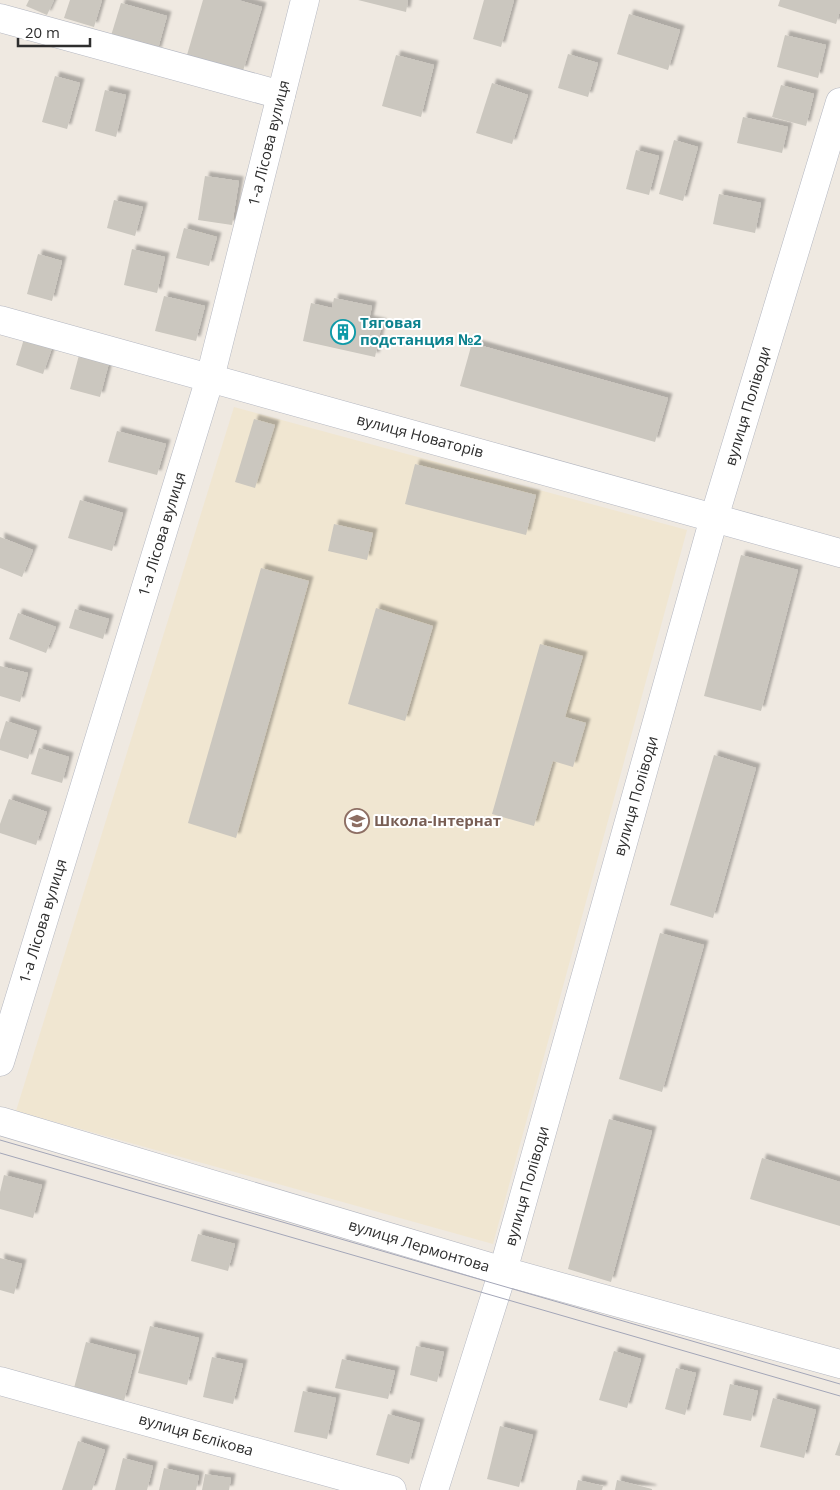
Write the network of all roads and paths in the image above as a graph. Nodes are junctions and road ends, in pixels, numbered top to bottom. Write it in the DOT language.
graph roads {
  1 [pos="305,0"];
  2 [pos="0,18"];
  3 [pos="281,95"];
  4 [pos="840,102"];
  5 [pos="0,320"];
  6 [pos="210,378"];
  7 [pos="714,518"];
  8 [pos="840,553"];
  9 [pos="0,1062"];
  10 [pos="0,1121"];
  11 [pos="504,1272"];
  12 [pos="840,1364"];
  13 [pos="0,1381"];
  14 [pos="392,1490"];
  15 [pos="434,1490"];
  1 -- 3 [label="street, 1-а Лісова вулиця"];
  2 -- 3 [label="street"];
  3 -- 6 [label="street, 1-а Лісова вулиця"];
  4 -- 7 [label="street, вулиця Поліводи"];
  5 -- 6 [label="street, вулиця Новаторів"];
  6 -- 7 [label="street, вулиця Новаторів"];
  6 -- 9 [label="street, 1-а Лісова вулиця"];
  7 -- 8 [label="street, вулиця Новаторів"];
  7 -- 11 [label="street, вулиця Поліводи"];
  10 -- 11 [label="street, вулиця Лермонтова"];
  11 -- 12 [label="street, вулиця Лермонтова"];
  11 -- 15 [label="street, вулиця Поліводи"];
  13 -- 14 [label="street, вулиця Бєлікова"];
}
